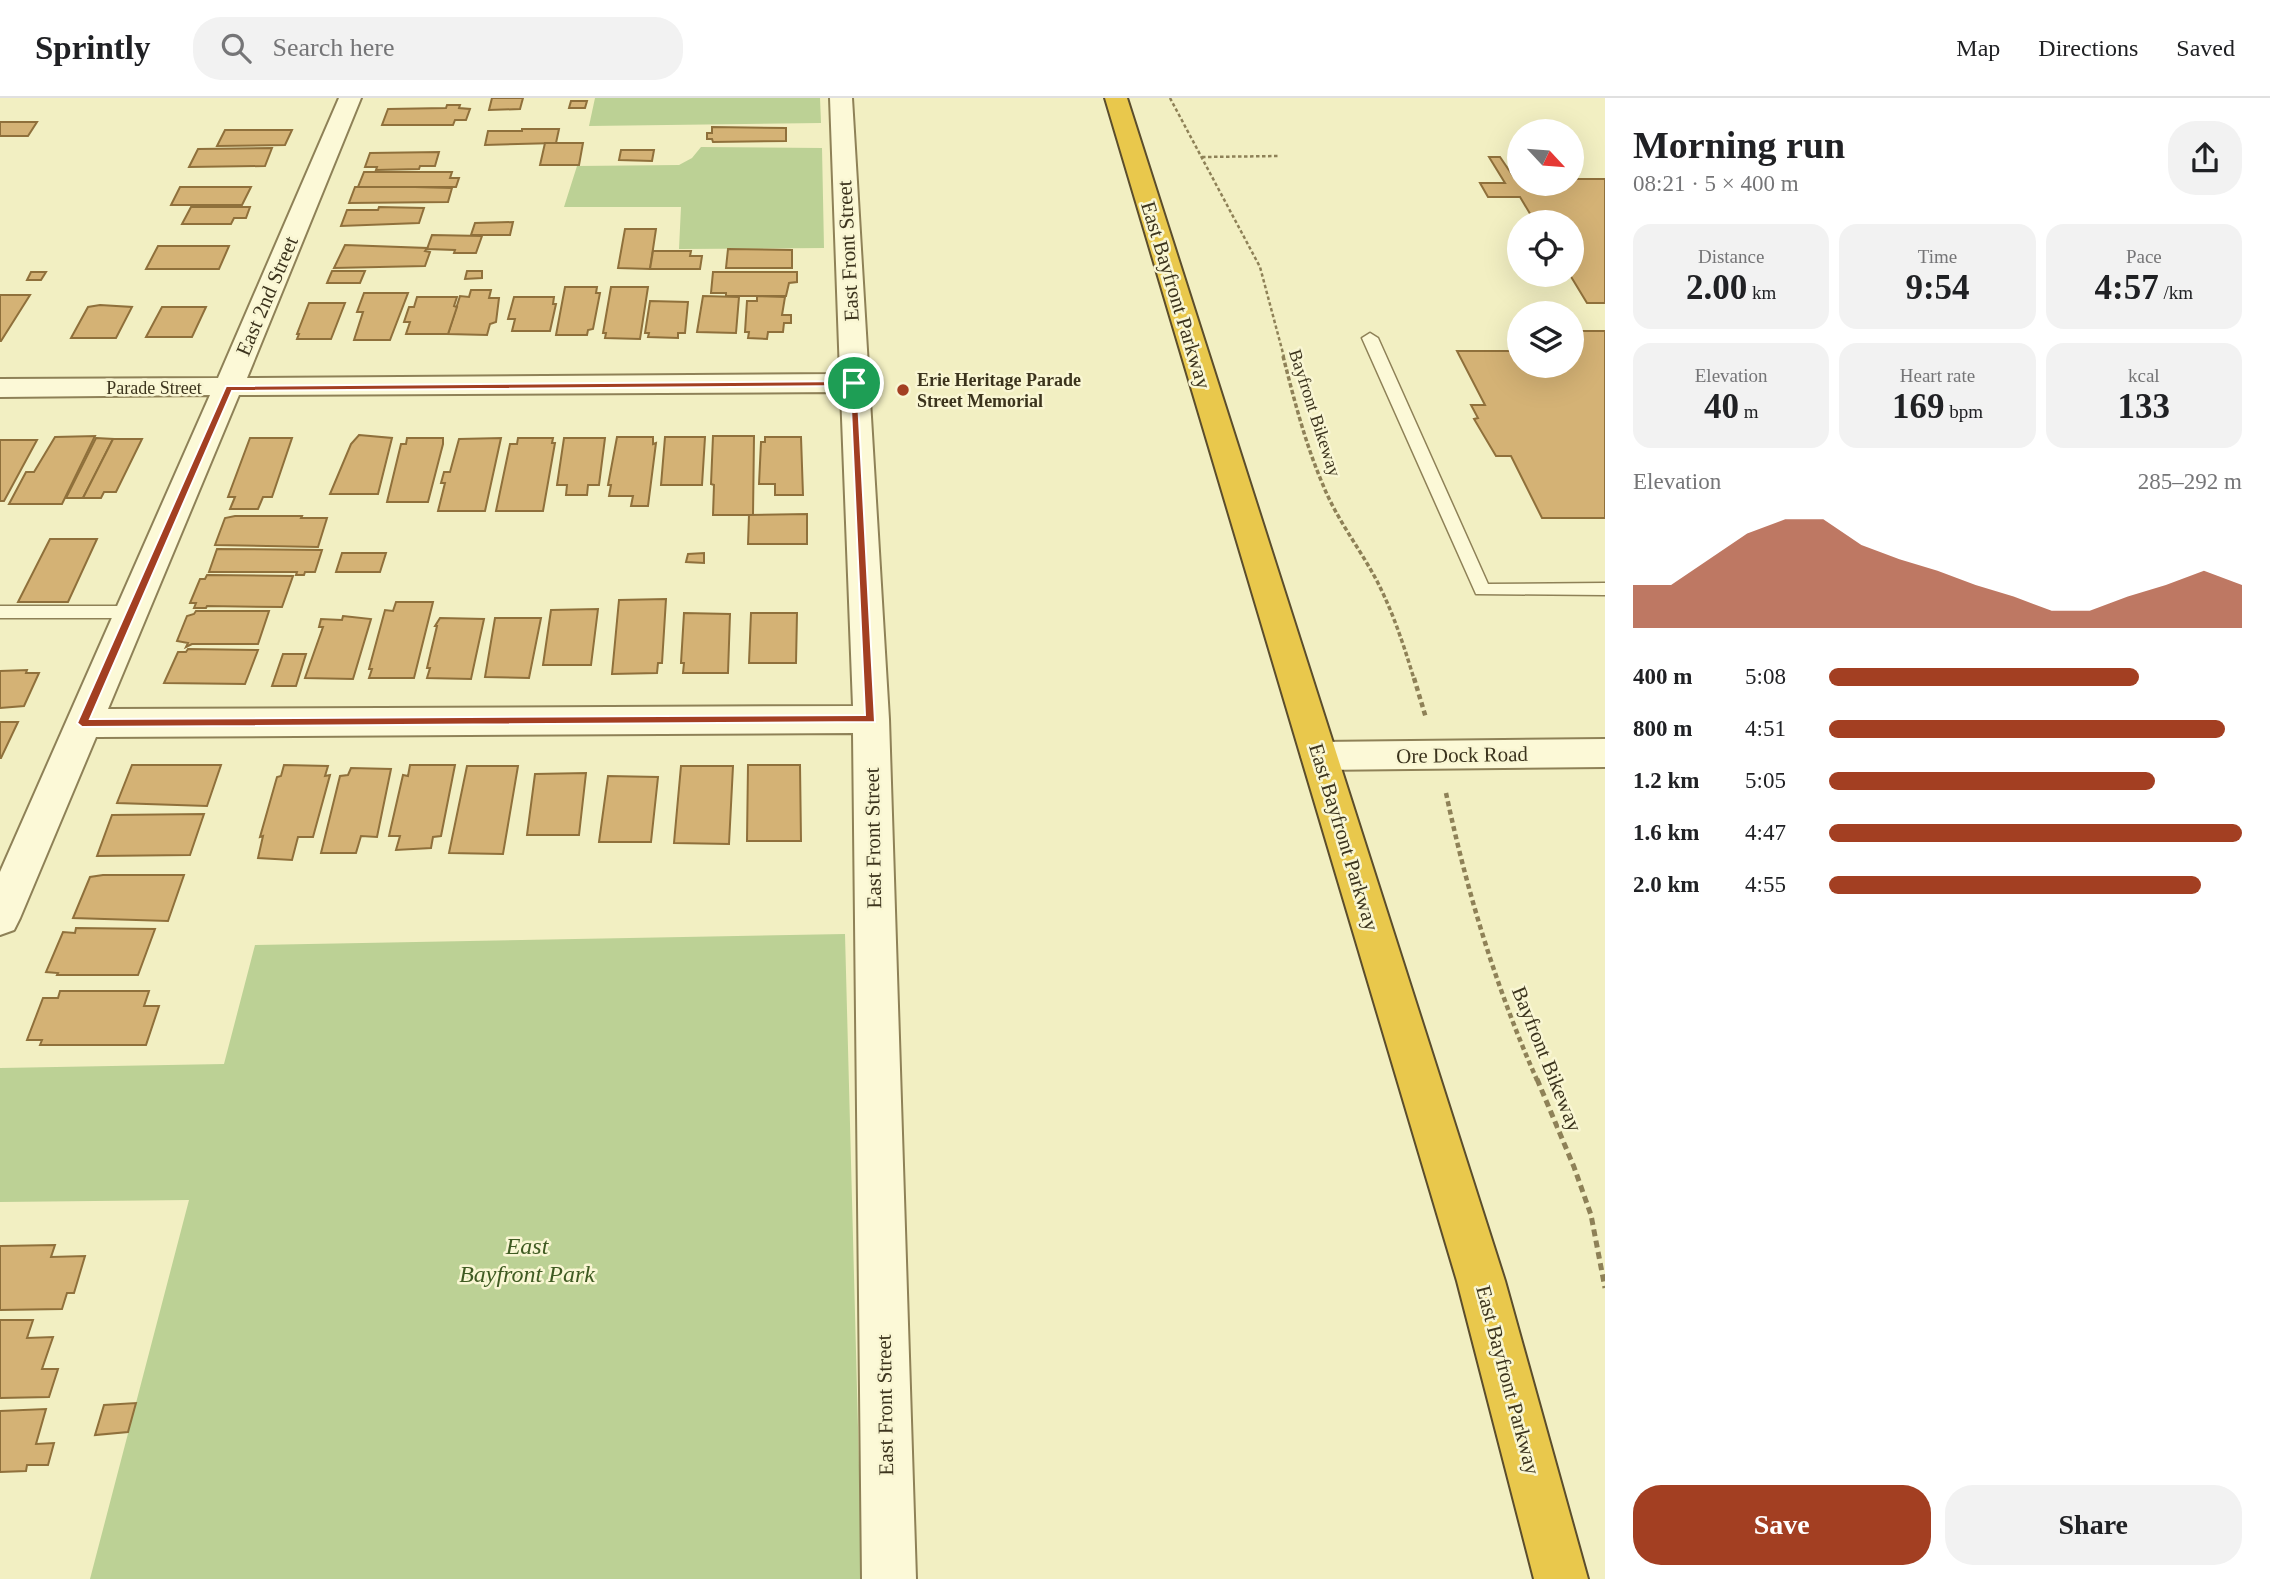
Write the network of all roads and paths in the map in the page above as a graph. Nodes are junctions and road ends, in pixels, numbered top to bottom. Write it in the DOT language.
graph roads {
  1 [pos="350,98"];
  2 [pos="841,98"];
  3 [pos="1116,98"];
  4 [pos="1170,98"];
  5 [pos="1280,156"];
  6 [pos="1202,157"];
  7 [pos="1370,338"];
  8 [pos="854,383"];
  9 [pos="0,387"];
  10 [pos="229,388"];
  11 [pos="1605,590"];
  12 [pos="0,612"];
  13 [pos="131,612"];
  14 [pos="1411,674"];
  15 [pos="871,719"];
  16 [pos="82,723"];
  17 [pos="1605,753"];
  18 [pos="1319,756"];
  19 [pos="1456,842"];
  20 [pos="0,918"];
  21 [pos="1605,1288"];
  22 [pos="889,1579"];
  23 [pos="1561,1579"];
  1 -- 10 [label="street, East 2nd Street"];
  2 -- 8 [label="street, East Front Street"];
  3 -- 18 [label="highway, East Bayfront Parkway"];
  4 -- 6 [label="path, Bayfront Bikeway"];
  5 -- 6 [label="path"];
  6 -- 14 [label="path, Bayfront Bikeway"];
  7 -- 11 [label="lane"];
  8 -- 10 [label="street, Parade Street"];
  8 -- 15 [label="street, East Front Street"];
  9 -- 10 [label="street, Parade Street"];
  10 -- 13 [label="street, East 2nd Street"];
  12 -- 13 [label="lane"];
  13 -- 16 [label="street, East 2nd Street"];
  15 -- 16 [label="street"];
  15 -- 22 [label="street, East Front Street"];
  16 -- 20 [label="street, East 2nd Street"];
  17 -- 18 [label="street, Ore Dock Road"];
  18 -- 23 [label="highway, East Bayfront Parkway"];
  19 -- 21 [label="path, Bayfront Bikeway"];
}
